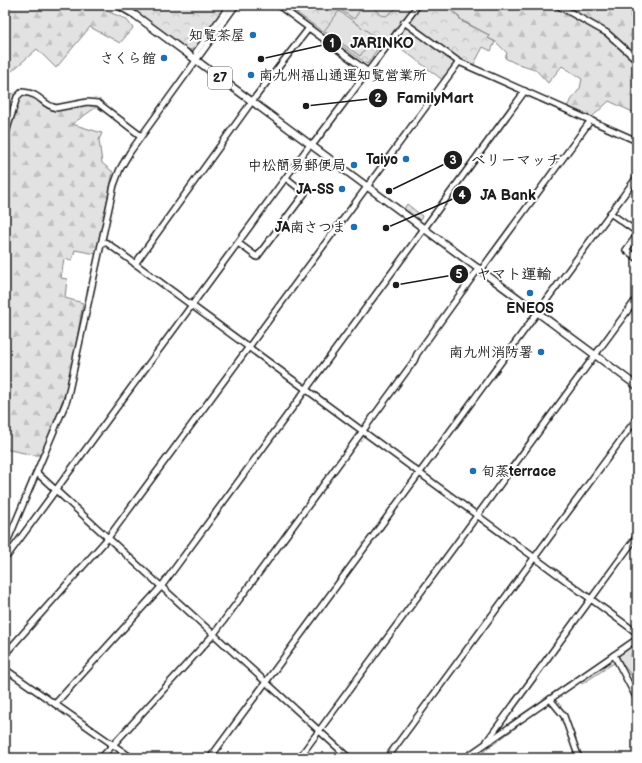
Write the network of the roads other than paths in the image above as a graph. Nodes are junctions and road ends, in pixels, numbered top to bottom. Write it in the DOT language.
graph roads {
  1 [pos="118,5"];
  2 [pos="230,5"];
  3 [pos="236,5"];
  4 [pos="278,5"];
  5 [pos="418,5"];
  6 [pos="557,5"];
  7 [pos="404,22"];
  8 [pos="309,28"];
  9 [pos="197,60"];
  10 [pos="637,60"];
  11 [pos="459,62"];
  12 [pos="367,71"];
  13 [pos="525,91"];
  14 [pos="252,102"];
  15 [pos="591,120"];
  16 [pos="5,136"];
  17 [pos="141,136"];
  18 [pos="637,141"];
  19 [pos="311,145"];
  20 [pos="637,177"];
  21 [pos="286,178"];
  22 [pos="635,184"];
  23 [pos="367,187"];
  24 [pos="610,213"];
  25 [pos="424,229"];
  26 [pos="637,232"];
  27 [pos="637,235"];
  28 [pos="102,242"];
  29 [pos="238,243"];
  30 [pos="637,258"];
  31 [pos="135,264"];
  32 [pos="480,269"];
  33 [pos="637,298"];
  34 [pos="192,305"];
  35 [pos="538,312"];
  36 [pos="249,347"];
  37 [pos="595,354"];
  38 [pos="637,386"];
  39 [pos="306,389"];
  40 [pos="637,418"];
  41 [pos="363,431"];
  42 [pos="37,473"];
  43 [pos="420,473"];
  44 [pos="56,490"];
  45 [pos="478,515"];
  46 [pos="637,536"];
  47 [pos="108,538"];
  48 [pos="5,547"];
  49 [pos="5,555"];
  50 [pos="535,557"];
  51 [pos="161,586"];
  52 [pos="591,599"];
  53 [pos="637,633"];
  54 [pos="214,634"];
  55 [pos="637,639"];
  56 [pos="5,654"];
  57 [pos="614,655"];
  58 [pos="5,669"];
  59 [pos="266,682"];
  60 [pos="550,699"];
  61 [pos="637,699"];
  62 [pos="55,704"];
  63 [pos="319,730"];
  64 [pos="487,741"];
  65 [pos="113,745"];
  66 [pos="5,757"];
  67 [pos="8,758"];
  68 [pos="101,758"];
  69 [pos="132,758"];
  70 [pos="210,758"];
  71 [pos="299,758"];
  72 [pos="349,758"];
  73 [pos="387,758"];
  74 [pos="465,758"];
  75 [pos="579,758"];
  1 -- 9 [label="main road, 27"];
  2 -- 9 [label="street"];
  3 -- 9 [label="street"];
  4 -- 8 [label="street"];
  5 -- 7 [label="street"];
  6 -- 10 [label="street"];
  7 -- 11 [label="street"];
  7 -- 12 [label="street"];
  8 -- 12 [label="street"];
  8 -- 14 [label="street"];
  9 -- 14 [label="main road, 27"];
  9 -- 17 [label="street"];
  11 -- 13 [label="street"];
  11 -- 23 [label="street"];
  12 -- 19 [label="street"];
  13 -- 15 [label="street"];
  13 -- 25 [label="street"];
  14 -- 19 [label="main road, 27"];
  14 -- 31 [label="street"];
  15 -- 18 [label="street"];
  15 -- 32 [label="street"];
  16 -- 17 [label="street"];
  17 -- 28 [label="street"];
  19 -- 21 [label="street"];
  19 -- 23 [label="main road, 27"];
  20 -- 22 [label="street"];
  21 -- 29 [label="street"];
  21 -- 29 [label="street"];
  22 -- 24 [label="street"];
  23 -- 25 [label="main road, 27"];
  23 -- 36 [label="street"];
  24 -- 26 [label="street"];
  24 -- 35 [label="street"];
  25 -- 32 [label="main road, 27"];
  25 -- 39 [label="street"];
  27 -- 30 [label="street"];
  28 -- 31 [label="street"];
  28 -- 42 [label="street"];
  29 -- 34 [label="street"];
  31 -- 34 [label="street"];
  32 -- 35 [label="main road, 27"];
  32 -- 41 [label="street"];
  33 -- 37 [label="street"];
  34 -- 36 [label="street"];
  34 -- 44 [label="street"];
  35 -- 37 [label="main road, 27"];
  35 -- 43 [label="street"];
  36 -- 39 [label="street"];
  36 -- 47 [label="street"];
  37 -- 38 [label="main road, 27"];
  37 -- 45 [label="street"];
  39 -- 41 [label="street"];
  39 -- 51 [label="street"];
  40 -- 50 [label="street"];
  41 -- 43 [label="street"];
  41 -- 54 [label="street"];
  42 -- 44 [label="street"];
  42 -- 48 [label="street"];
  43 -- 45 [label="street"];
  43 -- 59 [label="street"];
  44 -- 47 [label="street"];
  44 -- 49 [label="street"];
  45 -- 50 [label="street"];
  45 -- 63 [label="street"];
  46 -- 52 [label="street"];
  47 -- 51 [label="street"];
  47 -- 56 [label="street"];
  50 -- 52 [label="street"];
  50 -- 73 [label="street"];
  51 -- 54 [label="street"];
  51 -- 62 [label="street"];
  52 -- 53 [label="street"];
  52 -- 64 [label="street"];
  54 -- 59 [label="street"];
  54 -- 65 [label="street"];
  55 -- 57 [label="street"];
  57 -- 60 [label="street"];
  57 -- 61 [label="street"];
  58 -- 62 [label="street"];
  59 -- 63 [label="street"];
  59 -- 70 [label="street"];
  60 -- 64 [label="street"];
  60 -- 75 [label="street"];
  62 -- 65 [label="street"];
  63 -- 71 [label="street"];
  63 -- 72 [label="street"];
  64 -- 74 [label="street"];
  65 -- 68 [label="street"];
  65 -- 69 [label="street"];
  66 -- 67 [label="main road"];
}
